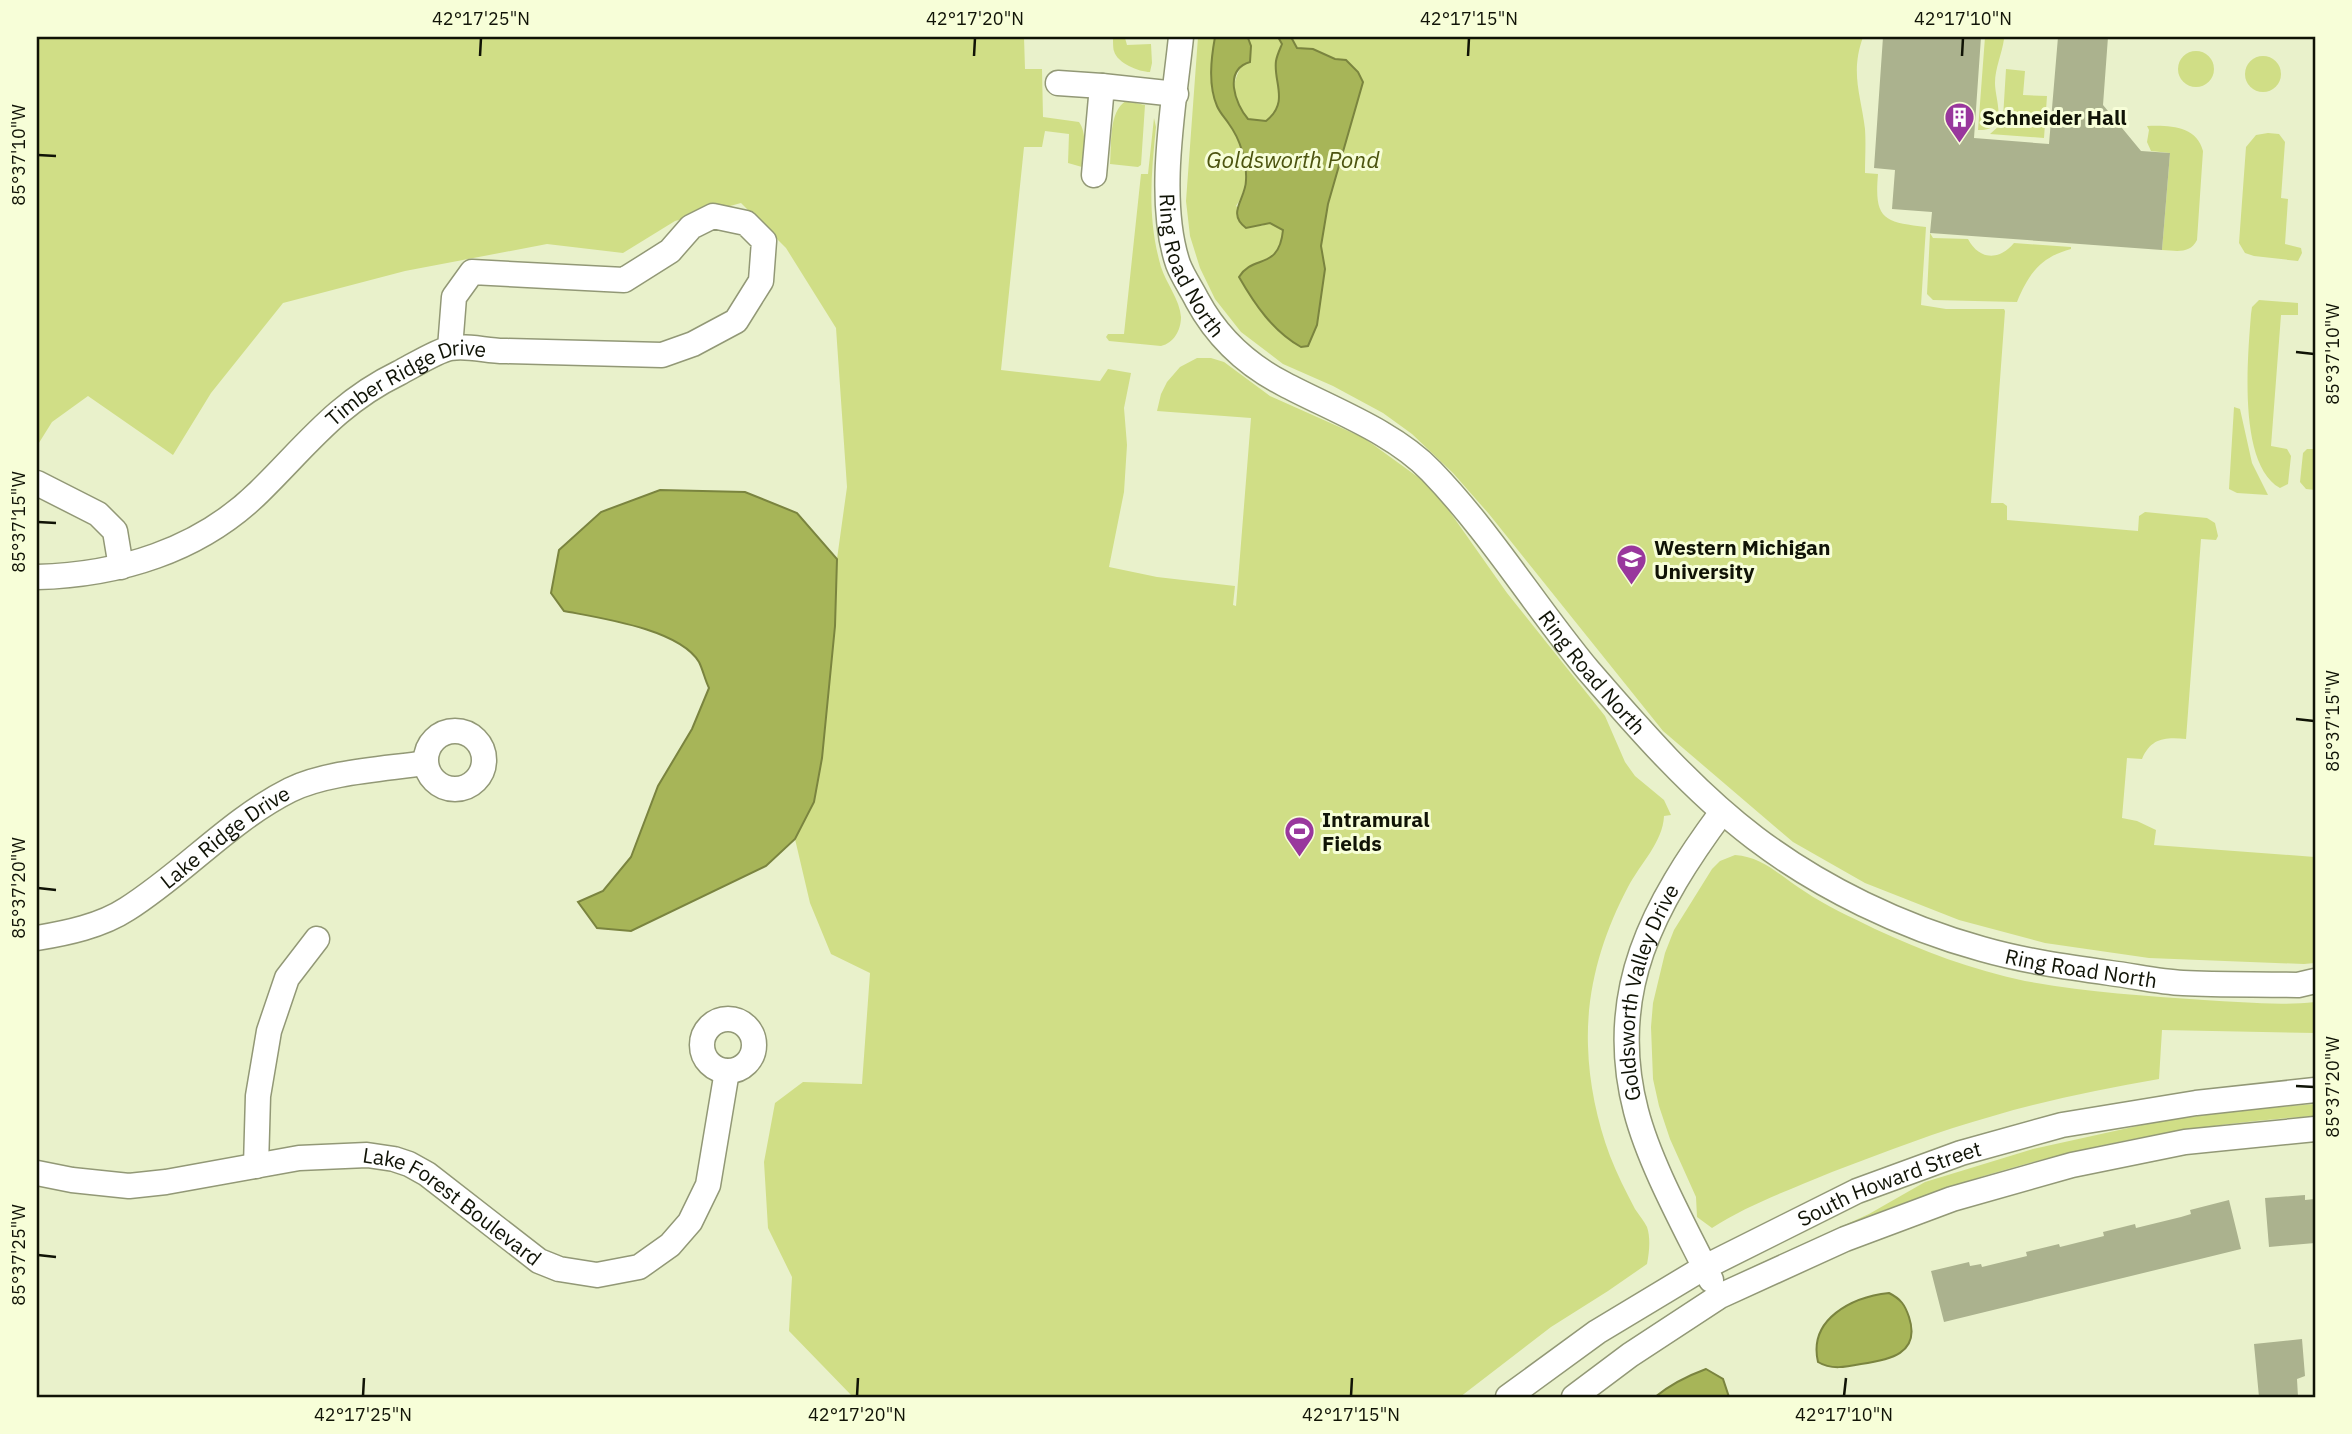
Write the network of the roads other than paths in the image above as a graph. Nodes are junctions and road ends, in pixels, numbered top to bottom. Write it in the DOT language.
graph roads {
  1 [pos="1181,37"];
  2 [pos="1058,83"];
  3 [pos="1102,86"];
  4 [pos="1176,94"];
  5 [pos="1094,175"];
  6 [pos="450,348"];
  7 [pos="37,483"];
  8 [pos="121,567"];
  9 [pos="37,577"];
  10 [pos="425,763"];
  11 [pos="1722,812"];
  12 [pos="37,939"];
  13 [pos="317,939"];
  14 [pos="2315,981"];
  15 [pos="727,1071"];
  16 [pos="2315,1090"];
  17 [pos="2315,1129"];
  18 [pos="256,1166"];
  19 [pos="37,1173"];
  20 [pos="1705,1267"];
  21 [pos="1720,1296"];
  22 [pos="1508,1397"];
  23 [pos="1574,1397"];
  1 -- 4 [label="street, Ring Road North"];
  2 -- 3 [label="street"];
  3 -- 4 [label="street"];
  3 -- 5 [label="street"];
  4 -- 11 [label="street, Ring Road North"];
  6 -- 6 [label="street, Timber Ridge Drive"];
  6 -- 8 [label="street, Timber Ridge Drive"];
  7 -- 8 [label="street"];
  8 -- 9 [label="street, Timber Ridge Drive"];
  10 -- 12 [label="street, Lake Ridge Drive"];
  11 -- 14 [label="street, Ring Road North"];
  11 -- 20 [label="street, Goldsworth Valley Drive"];
  13 -- 18 [label="street"];
  15 -- 18 [label="street, Lake Forest Boulevard"];
  16 -- 20 [label="street, South Howard Street"];
  17 -- 21 [label="street, South Howard Street"];
  18 -- 19 [label="street, Lake Forest Boulevard"];
  20 -- 21 [label="street, Goldsworth Valley Drive"];
  20 -- 22 [label="street, South Howard Street"];
  21 -- 23 [label="street, South Howard Street"];
}
